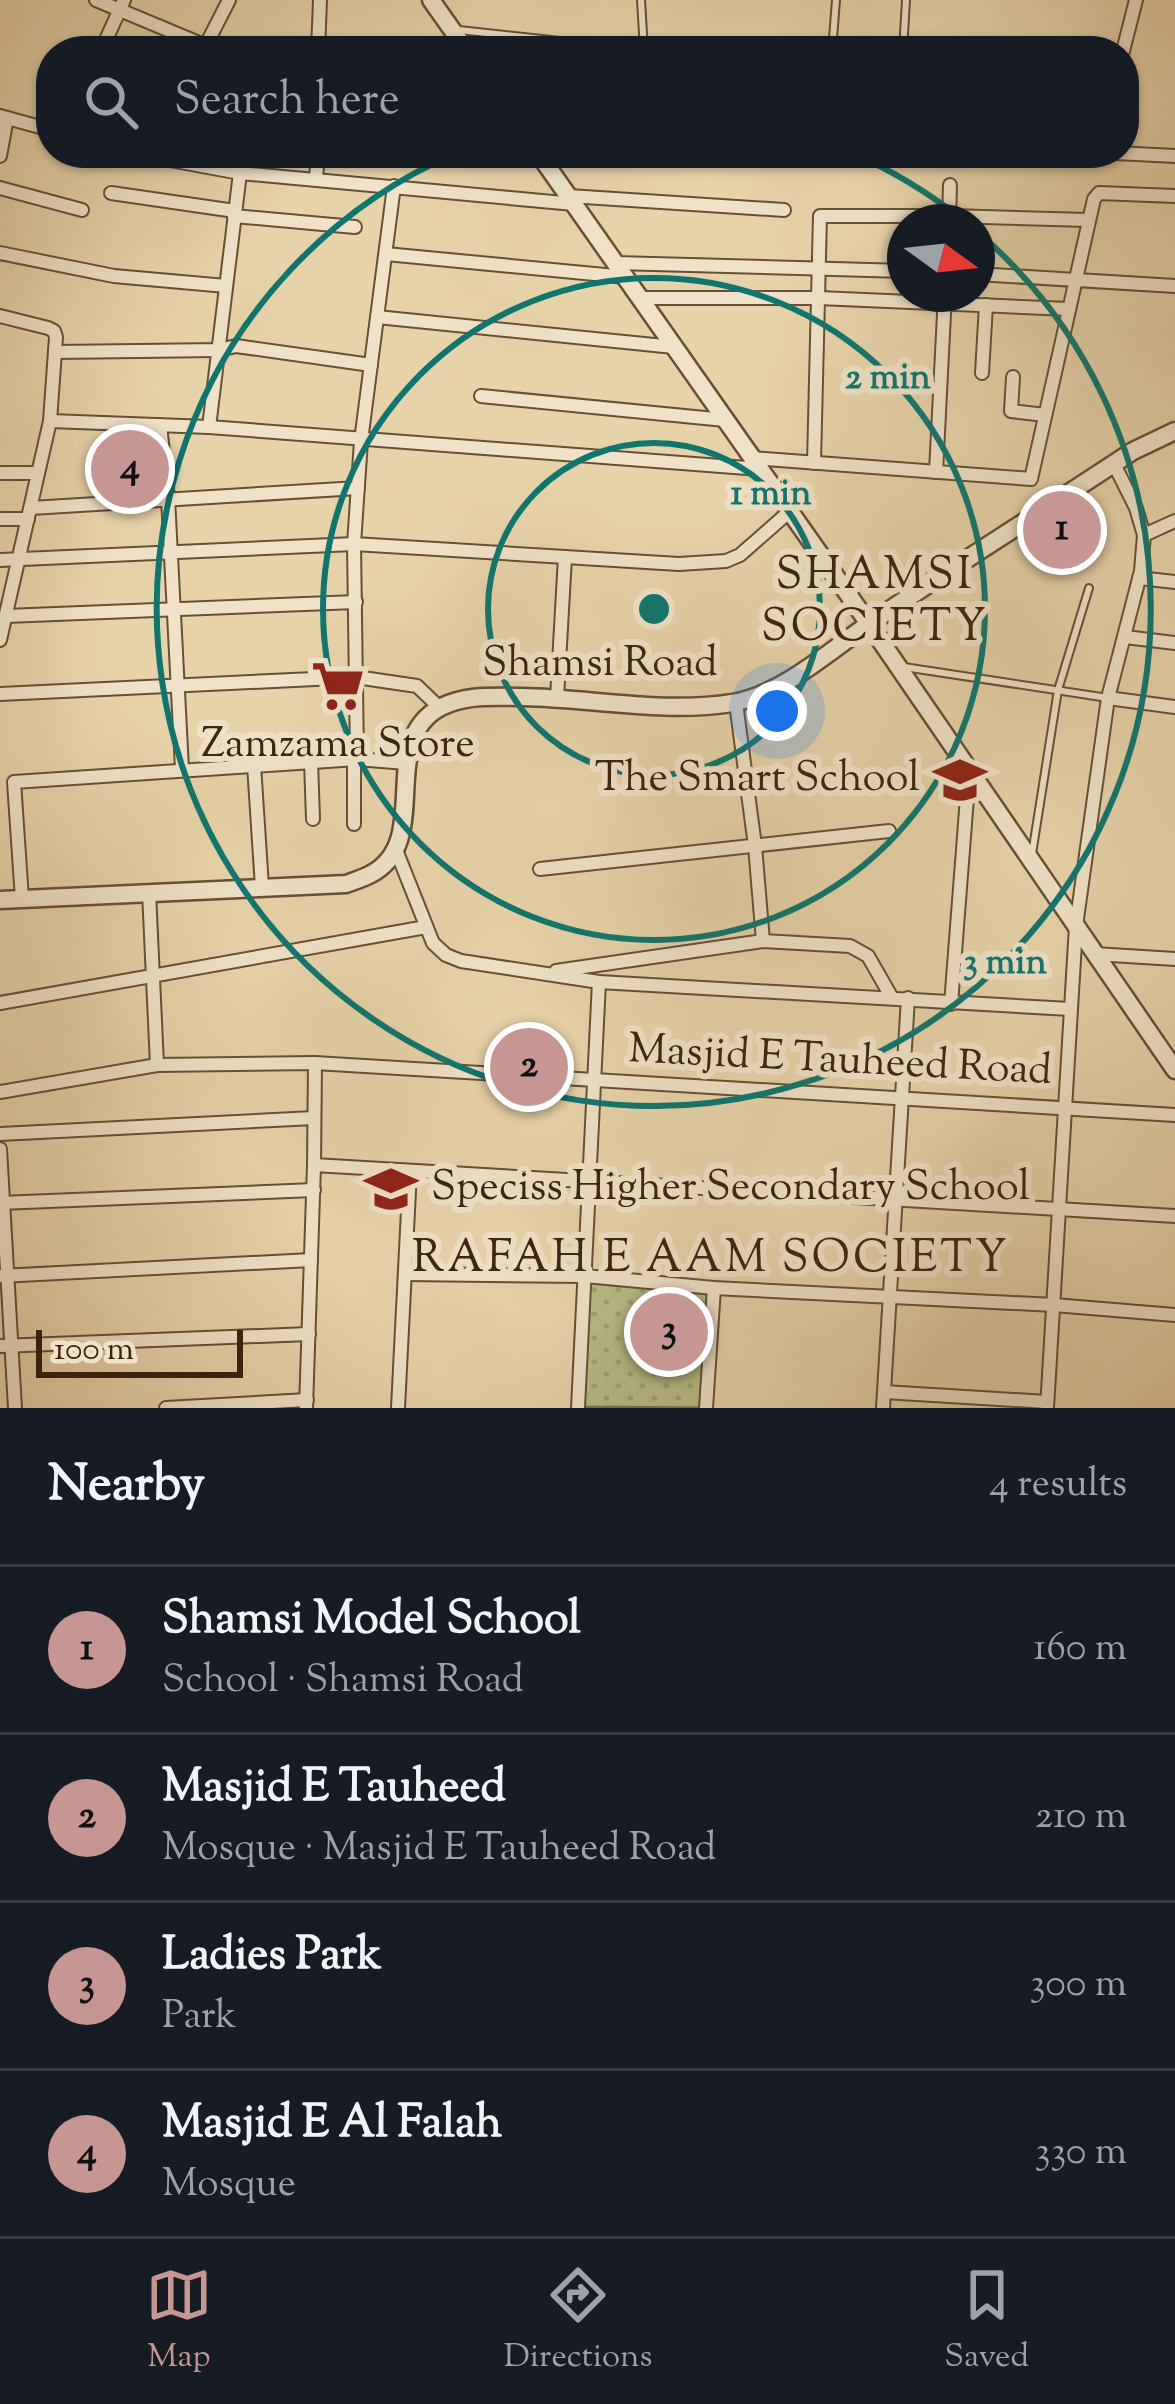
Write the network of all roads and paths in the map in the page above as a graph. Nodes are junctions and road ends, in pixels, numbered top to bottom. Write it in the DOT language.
graph roads {
  1 [pos="96,0"];
  2 [pos="229,0"];
  3 [pos="320,0"];
  4 [pos="430,0"];
  5 [pos="641,0"];
  6 [pos="836,0"];
  7 [pos="906,0"];
  8 [pos="1136,0"];
  9 [pos="122,5"];
  10 [pos="451,28"];
  11 [pos="108,36"];
  12 [pos="182,36"];
  13 [pos="211,36"];
  14 [pos="319,36"];
  15 [pos="456,36"];
  16 [pos="507,36"];
  17 [pos="646,36"];
  18 [pos="833,36"];
  19 [pos="904,36"];
  20 [pos="1127,36"];
  21 [pos="3,117"];
  22 [pos="36,126"];
  23 [pos="1139,154"];
  24 [pos="0,156"];
  25 [pos="1175,156"];
  26 [pos="214,168"];
  27 [pos="317,168"];
  28 [pos="549,168"];
  29 [pos="239,173"];
  30 [pos="316,179"];
  31 [pos="950,185"];
  32 [pos="394,186"];
  33 [pos="0,188"];
  34 [pos="111,193"];
  35 [pos="1175,196"];
  36 [pos="571,200"];
  37 [pos="950,204"];
  38 [pos="82,210"];
  39 [pos="784,210"];
  40 [pos="235,214"];
  41 [pos="887,217"];
  42 [pos="995,219"];
  43 [pos="1088,220"];
  44 [pos="355,227"];
  45 [pos="0,253"];
  46 [pos="386,254"];
  47 [pos="820,268"];
  48 [pos="621,270"];
  49 [pos="887,270"];
  50 [pos="995,275"];
  51 [pos="1075,281"];
  52 [pos="226,286"];
  53 [pos="1175,286"];
  54 [pos="641,298"];
  55 [pos="819,298"];
  56 [pos="887,298"];
  57 [pos="995,306"];
  58 [pos="1069,310"];
  59 [pos="944,312"];
  60 [pos="986,312"];
  61 [pos="0,316"];
  62 [pos="377,317"];
  63 [pos="675,347"];
  64 [pos="219,350"];
  65 [pos="55,352"];
  66 [pos="371,364"];
  67 [pos="982,373"];
  68 [pos="1013,377"];
  69 [pos="481,396"];
  70 [pos="1045,415"];
  71 [pos="725,420"];
  72 [pos="50,421"];
  73 [pos="160,425"];
  74 [pos="209,427"];
  75 [pos="1175,431"];
  76 [pos="361,440"];
  77 [pos="814,463"];
  78 [pos="756,464"];
  79 [pos="1114,464"];
  80 [pos="936,472"];
  81 [pos="0,473"];
  82 [pos="38,473"];
  83 [pos="358,488"];
  84 [pos="168,498"];
  85 [pos="790,511"];
  86 [pos="29,513"];
  87 [pos="0,519"];
  88 [pos="1175,521"];
  89 [pos="1144,535"];
  90 [pos="354,544"];
  91 [pos="171,553"];
  92 [pos="565,557"];
  93 [pos="0,560"];
  94 [pos="18,560"];
  95 [pos="1139,578"];
  96 [pos="1175,583"];
  97 [pos="1089,588"];
  98 [pos="356,602"];
  99 [pos="174,608"];
  100 [pos="5,616"];
  101 [pos="869,624"];
  102 [pos="1125,637"];
  103 [pos="0,640"];
  104 [pos="1175,644"];
  105 [pos="898,667"];
  106 [pos="356,677"];
  107 [pos="178,685"];
  108 [pos="1058,690"];
  109 [pos="0,694"];
  110 [pos="557,698"];
  111 [pos="1108,698"];
  112 [pos="736,703"];
  113 [pos="1175,707"];
  114 [pos="440,708"];
  115 [pos="355,759"];
  116 [pos="311,761"];
  117 [pos="406,763"];
  118 [pos="254,765"];
  119 [pos="182,769"];
  120 [pos="969,770"];
  121 [pos="7,782"];
  122 [pos="313,819"];
  123 [pos="17,822"];
  124 [pos="0,823"];
  125 [pos="354,824"];
  126 [pos="889,831"];
  127 [pos="755,846"];
  128 [pos="396,850"];
  129 [pos="1031,860"];
  130 [pos="540,869"];
  131 [pos="262,887"];
  132 [pos="149,892"];
  133 [pos="22,899"];
  134 [pos="0,900"];
  135 [pos="1076,926"];
  136 [pos="426,927"];
  137 [pos="763,941"];
  138 [pos="1095,954"];
  139 [pos="1175,959"];
  140 [pos="538,973"];
  141 [pos="154,976"];
  142 [pos="599,982"];
  143 [pos="900,998"];
  144 [pos="0,1003"];
  145 [pos="951,1004"];
  146 [pos="1070,1009"];
  147 [pos="315,1063"];
  148 [pos="1173,1064"];
  149 [pos="157,1065"];
  150 [pos="594,1081"];
  151 [pos="0,1092"];
  152 [pos="902,1099"];
  153 [pos="1064,1108"];
  154 [pos="1175,1115"];
  155 [pos="314,1118"];
  156 [pos="0,1133"];
  157 [pos="0,1150"];
  158 [pos="314,1165"];
  159 [pos="410,1171"];
  160 [pos="590,1182"];
  161 [pos="314,1190"];
  162 [pos="896,1200"];
  163 [pos="2,1203"];
  164 [pos="1058,1209"];
  165 [pos="1175,1216"];
  166 [pos="311,1260"];
  167 [pos="405,1274"];
  168 [pos="4,1276"];
  169 [pos="585,1276"];
  170 [pos="714,1288"];
  171 [pos="890,1297"];
  172 [pos="1054,1305"];
  173 [pos="1175,1315"];
  174 [pos="309,1334"];
  175 [pos="6,1346"];
  176 [pos="884,1392"];
  177 [pos="306,1404"];
  178 [pos="1047,1405"];
  179 [pos="15,1408"];
  180 [pos="166,1408"];
  181 [pos="398,1408"];
  182 [pos="578,1408"];
  183 [pos="706,1408"];
  184 [pos="883,1408"];
  1 -- 9 [label="street"];
  2 -- 13 [label="street"];
  3 -- 14 [label="street"];
  4 -- 10 [label="street"];
  5 -- 17 [label="lane"];
  6 -- 18 [label="lane"];
  7 -- 19 [label="lane"];
  8 -- 20 [label="street"];
  9 -- 11 [label="street"];
  9 -- 12 [label="street"];
  10 -- 15 [label="street"];
  10 -- 16 [label="lane"];
  21 -- 22 [label="street"];
  21 -- 24 [label="street"];
  23 -- 25 [label="street"];
  26 -- 29 [label="street"];
  27 -- 30 [label="street"];
  28 -- 36 [label="street"];
  29 -- 30 [label="street"];
  29 -- 40 [label="street"];
  30 -- 32 [label="street"];
  31 -- 37 [label="street"];
  32 -- 36 [label="street"];
  32 -- 46 [label="street"];
  33 -- 38 [label="street"];
  34 -- 40 [label="street"];
  35 -- 43 [label="street"];
  36 -- 39 [label="street"];
  36 -- 48 [label="street"];
  40 -- 44 [label="street"];
  40 -- 52 [label="street"];
  41 -- 47 [label="street"];
  42 -- 43 [label="street"];
  43 -- 51 [label="street"];
  45 -- 52 [label="street"];
  46 -- 48 [label="street"];
  46 -- 62 [label="street"];
  47 -- 48 [label="street"];
  47 -- 49 [label="street"];
  47 -- 55 [label="street"];
  48 -- 54 [label="street"];
  50 -- 51 [label="street"];
  51 -- 53 [label="street"];
  51 -- 58 [label="street"];
  52 -- 64 [label="street"];
  54 -- 55 [label="street"];
  54 -- 63 [label="street"];
  55 -- 56 [label="street"];
  55 -- 77 [label="street"];
  57 -- 58 [label="street"];
  58 -- 70 [label="street"];
  59 -- 80 [label="street"];
  60 -- 67 [label="street"];
  61 -- 65 [label="street"];
  62 -- 63 [label="street"];
  62 -- 66 [label="street"];
  63 -- 71 [label="street"];
  64 -- 65 [label="street"];
  64 -- 66 [label="street"];
  64 -- 74 [label="street"];
  65 -- 72 [label="street"];
  66 -- 76 [label="street"];
  68 -- 70 [label="street"];
  69 -- 71 [label="street"];
  70 -- 80 [label="street"];
  71 -- 78 [label="street"];
  72 -- 73 [label="street"];
  72 -- 82 [label="street"];
  73 -- 74 [label="street"];
  73 -- 84 [label="street"];
  74 -- 76 [label="street"];
  75 -- 79 [label="street, Shamsi Road"];
  76 -- 78 [label="street"];
  76 -- 83 [label="street"];
  77 -- 78 [label="street"];
  77 -- 80 [label="street"];
  78 -- 85 [label="street"];
  79 -- 89 [label="street"];
  79 -- 101 [label="street, Shamsi Road"];
  81 -- 82 [label="street"];
  82 -- 86 [label="street"];
  83 -- 84 [label="street"];
  83 -- 90 [label="street"];
  84 -- 86 [label="street"];
  84 -- 91 [label="street"];
  85 -- 92 [label="street"];
  85 -- 101 [label="street"];
  86 -- 87 [label="street"];
  86 -- 94 [label="street"];
  88 -- 89 [label="street"];
  89 -- 95 [label="street"];
  90 -- 91 [label="street"];
  90 -- 92 [label="street"];
  90 -- 98 [label="street"];
  91 -- 94 [label="street"];
  91 -- 99 [label="street"];
  92 -- 110 [label="street"];
  93 -- 94 [label="street"];
  94 -- 100 [label="street"];
  95 -- 96 [label="street"];
  95 -- 102 [label="street"];
  97 -- 108 [label="lane"];
  98 -- 99 [label="street"];
  98 -- 106 [label="street"];
  99 -- 100 [label="street"];
  99 -- 107 [label="street"];
  100 -- 103 [label="street"];
  101 -- 105 [label="street"];
  101 -- 112 [label="street, Shamsi Road"];
  102 -- 104 [label="street"];
  102 -- 111 [label="street"];
  105 -- 108 [label="lane"];
  105 -- 120 [label="street"];
  106 -- 107 [label="street"];
  106 -- 114 [label="street"];
  106 -- 115 [label="street"];
  107 -- 109 [label="street"];
  107 -- 119 [label="street"];
  108 -- 111 [label="lane"];
  108 -- 129 [label="lane"];
  110 -- 112 [label="street, Shamsi Road"];
  110 -- 114 [label="street, Shamsi Road"];
  111 -- 113 [label="street"];
  111 -- 135 [label="street"];
  112 -- 127 [label="street"];
  114 -- 117 [label="street, Shamsi Road"];
  115 -- 116 [label="street"];
  115 -- 117 [label="street"];
  115 -- 125 [label="street"];
  116 -- 118 [label="street"];
  116 -- 122 [label="street"];
  117 -- 128 [label="street, Shamsi Road"];
  118 -- 119 [label="street"];
  118 -- 131 [label="street"];
  119 -- 121 [label="street"];
  120 -- 129 [label="street"];
  120 -- 145 [label="street"];
  121 -- 123 [label="street"];
  123 -- 124 [label="street"];
  123 -- 133 [label="street"];
  126 -- 127 [label="street"];
  127 -- 130 [label="street"];
  127 -- 137 [label="street"];
  128 -- 131 [label="street"];
  128 -- 136 [label="street"];
  129 -- 135 [label="street"];
  131 -- 132 [label="street"];
  132 -- 133 [label="street"];
  132 -- 141 [label="street"];
  133 -- 134 [label="street"];
  135 -- 138 [label="street"];
  135 -- 146 [label="street"];
  136 -- 140 [label="street"];
  136 -- 141 [label="street"];
  137 -- 140 [label="street"];
  137 -- 143 [label="street"];
  138 -- 139 [label="street"];
  138 -- 148 [label="street"];
  140 -- 142 [label="street"];
  141 -- 144 [label="street"];
  141 -- 149 [label="street"];
  142 -- 143 [label="street"];
  142 -- 150 [label="street"];
  143 -- 145 [label="street"];
  143 -- 152 [label="street"];
  145 -- 146 [label="street"];
  146 -- 153 [label="street"];
  147 -- 149 [label="street, Masjid E Tauheed Road"];
  147 -- 150 [label="street, Masjid E Tauheed Road"];
  147 -- 155 [label="street"];
  149 -- 151 [label="street, Masjid E Tauheed Road"];
  150 -- 152 [label="street, Masjid E Tauheed Road"];
  150 -- 160 [label="street"];
  152 -- 153 [label="street, Masjid E Tauheed Road"];
  152 -- 162 [label="street"];
  153 -- 154 [label="street, Masjid E Tauheed Road"];
  153 -- 164 [label="street"];
  155 -- 156 [label="street"];
  155 -- 158 [label="street"];
  157 -- 163 [label="street"];
  158 -- 159 [label="street"];
  158 -- 161 [label="street"];
  159 -- 160 [label="street"];
  159 -- 167 [label="street"];
  160 -- 162 [label="street"];
  160 -- 169 [label="street"];
  161 -- 163 [label="street"];
  161 -- 166 [label="street"];
  162 -- 164 [label="street"];
  162 -- 171 [label="street"];
  163 -- 168 [label="street"];
  164 -- 165 [label="street"];
  164 -- 172 [label="street"];
  166 -- 168 [label="street"];
  166 -- 174 [label="street"];
  167 -- 169 [label="street"];
  167 -- 181 [label="street"];
  168 -- 175 [label="street"];
  169 -- 170 [label="street"];
  169 -- 182 [label="street"];
  170 -- 171 [label="street"];
  170 -- 183 [label="street"];
  171 -- 172 [label="street"];
  171 -- 176 [label="street"];
  172 -- 173 [label="street"];
  172 -- 178 [label="street"];
  174 -- 175 [label="street"];
  174 -- 177 [label="street"];
  175 -- 179 [label="street"];
  176 -- 178 [label="street"];
  176 -- 184 [label="street"];
  177 -- 180 [label="street"];
}
